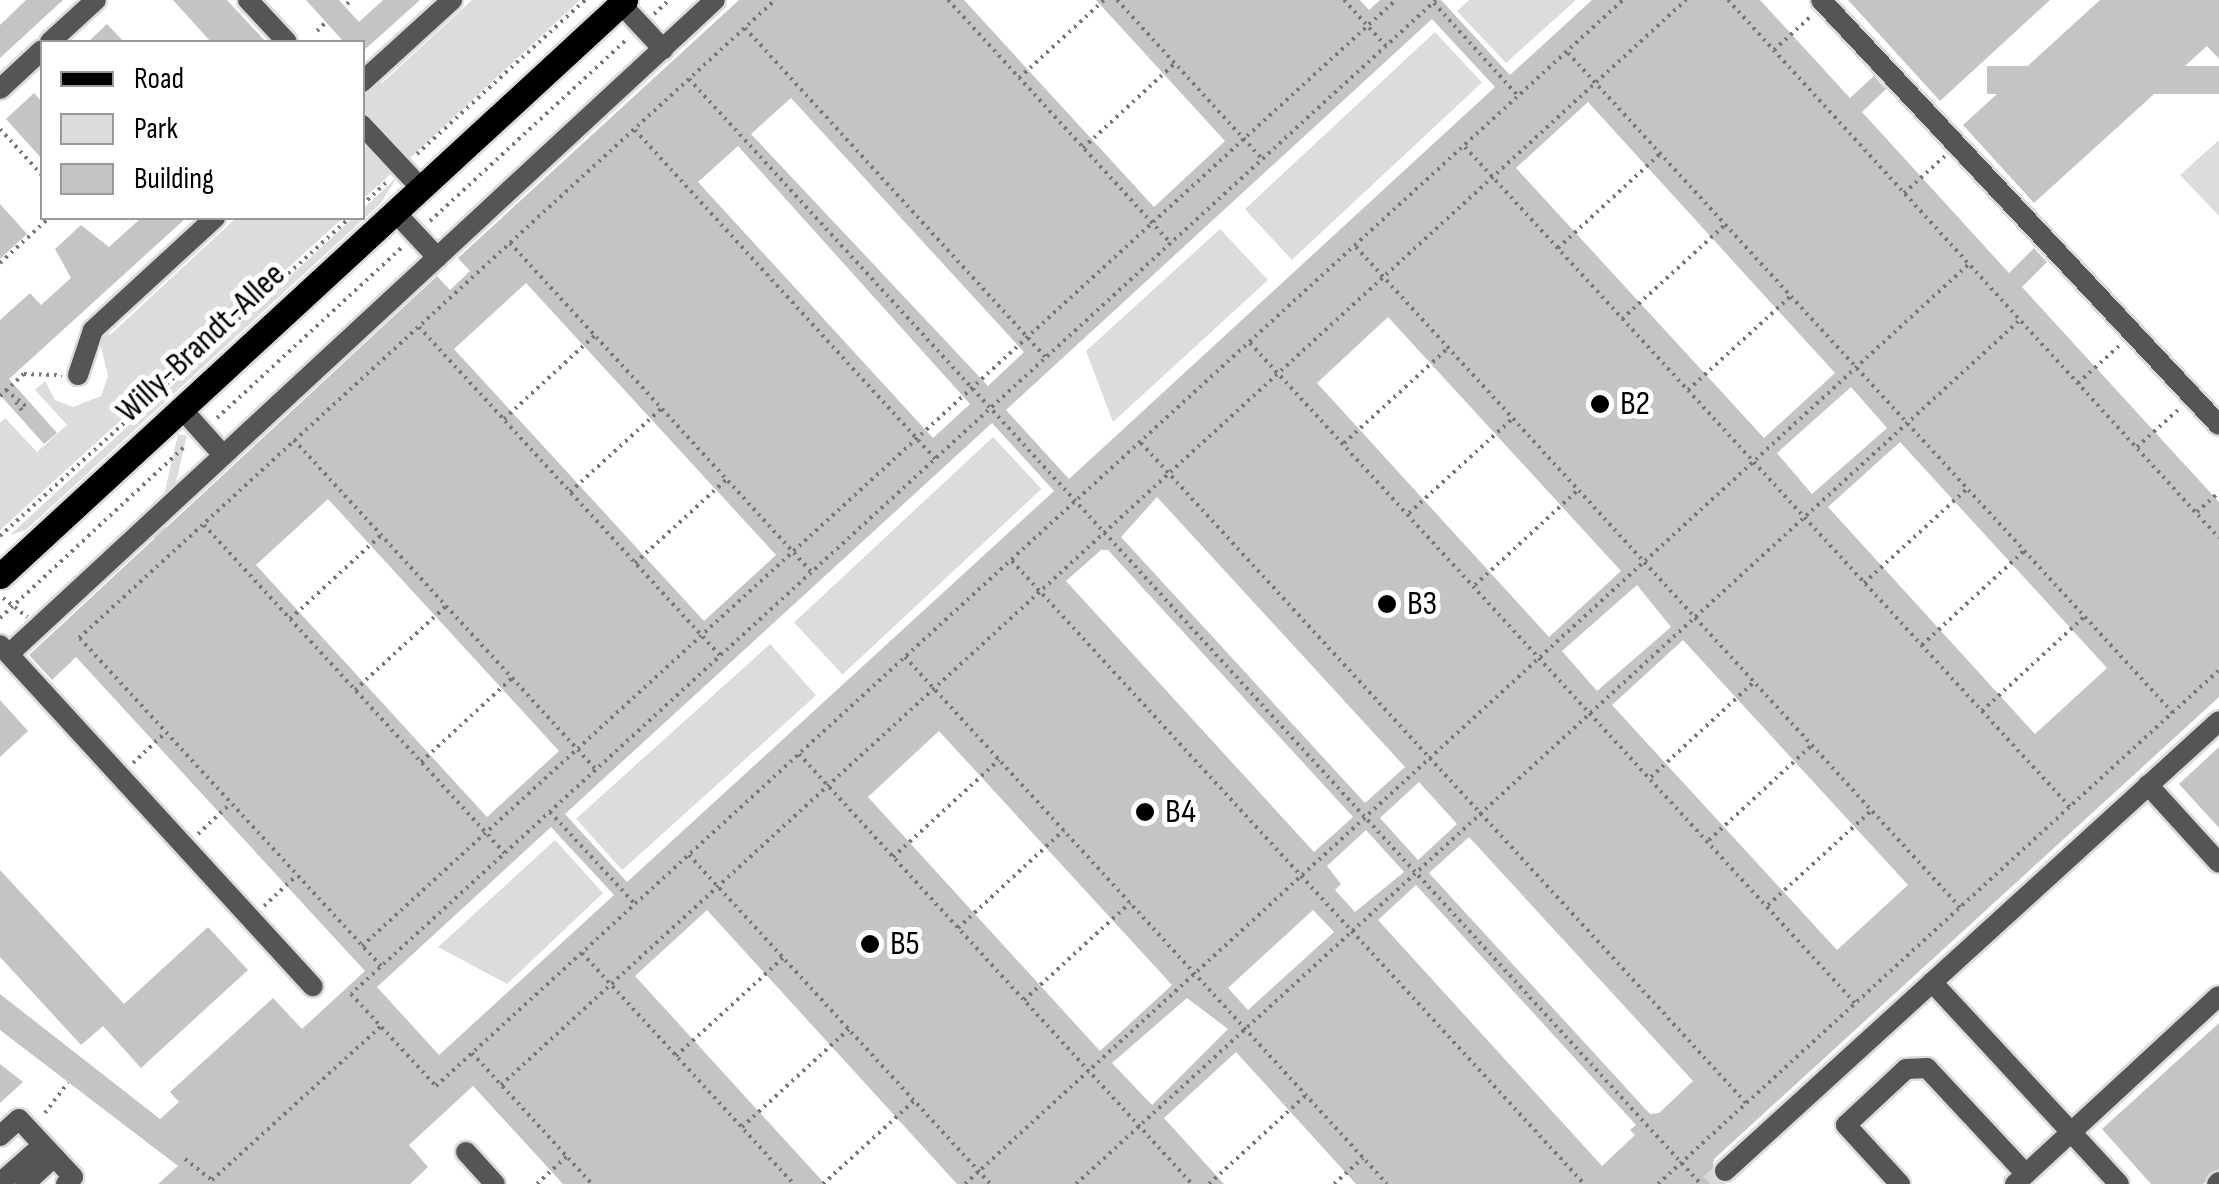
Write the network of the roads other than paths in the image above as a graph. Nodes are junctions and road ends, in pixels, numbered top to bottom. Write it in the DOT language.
graph roads {
  1 [pos="96,0"];
  2 [pos="248,0"];
  3 [pos="452,0"];
  4 [pos="716,0"];
  5 [pos="623,2"];
  6 [pos="1823,2"];
  7 [pos="52,40"];
  8 [pos="285,40"];
  9 [pos="662,49"];
  10 [pos="40,52"];
  11 [pos="365,79"];
  12 [pos="0,89"];
  13 [pos="365,128"];
  14 [pos="421,188"];
  15 [pos="395,212"];
  16 [pos="214,220"];
  17 [pos="438,257"];
  18 [pos="78,375"];
  19 [pos="182,408"];
  20 [pos="2219,425"];
  21 [pos="224,455"];
  22 [pos="3,566"];
  23 [pos="4,650"];
  24 [pos="2219,721"];
  25 [pos="2148,785"];
  26 [pos="2219,863"];
  27 [pos="1932,982"];
  28 [pos="313,986"];
  29 [pos="2219,996"];
  30 [pos="2070,1133"];
  31 [pos="0,1136"];
  32 [pos="49,1151"];
  33 [pos="466,1152"];
  34 [pos="1725,1171"];
  35 [pos="2020,1179"];
  36 [pos="0,1183"];
  37 [pos="25,1184"];
  38 [pos="66,1184"];
  39 [pos="496,1184"];
  40 [pos="1900,1184"];
  41 [pos="2119,1184"];
  1 -- 7 [label="street"];
  2 -- 8 [label="street"];
  3 -- 11 [label="street"];
  4 -- 9 [label="street"];
  5 -- 9 [label="street"];
  5 -- 14 [label="main road, Willy-Brandt-Allee"];
  6 -- 20 [label="street"];
  9 -- 17 [label="street"];
  10 -- 12 [label="street"];
  13 -- 14 [label="street"];
  14 -- 15 [label="main road, Willy-Brandt-Allee"];
  15 -- 17 [label="street"];
  15 -- 19 [label="main road, Willy-Brandt-Allee"];
  16 -- 18 [label="street, Willy-Brandt-Allee"];
  17 -- 21 [label="street"];
  19 -- 21 [label="street"];
  19 -- 22 [label="main road, Willy-Brandt-Allee"];
  21 -- 23 [label="street"];
  23 -- 28 [label="street"];
  24 -- 25 [label="street"];
  25 -- 26 [label="street"];
  25 -- 27 [label="street"];
  27 -- 30 [label="street"];
  27 -- 34 [label="street"];
  29 -- 30 [label="street"];
  30 -- 35 [label="street"];
  30 -- 41 [label="street"];
  31 -- 32 [label="street"];
  32 -- 36 [label="street"];
  32 -- 37 [label="street"];
  32 -- 38 [label="street"];
  33 -- 39 [label="street"];
  35 -- 40 [label="street"];
}
